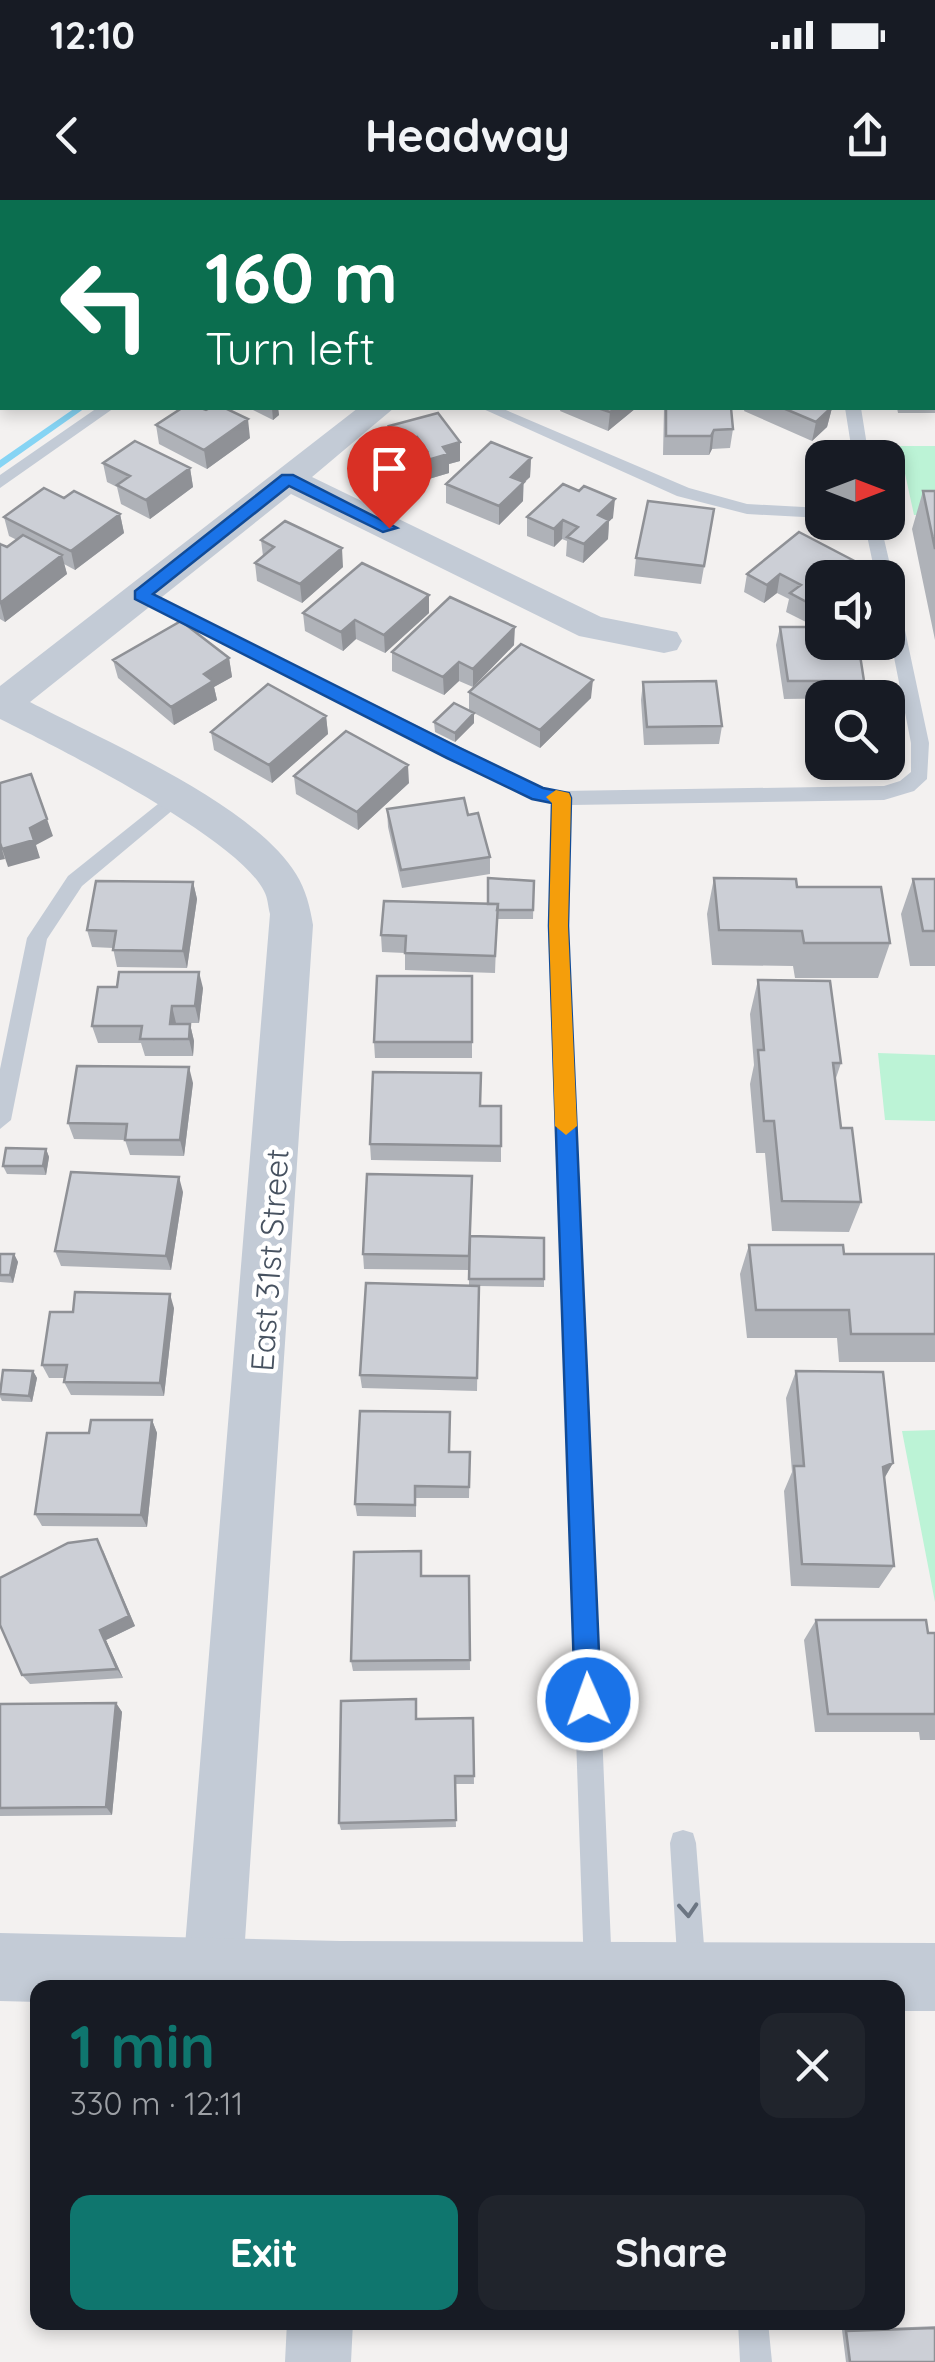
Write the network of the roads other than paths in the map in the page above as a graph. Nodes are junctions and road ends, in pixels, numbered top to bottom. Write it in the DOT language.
graph roads {
  1 [pos="103,410"];
  2 [pos="375,410"];
  3 [pos="494,410"];
  4 [pos="853,410"];
  5 [pos="858,440"];
  6 [pos="288,479"];
  7 [pos="0,483"];
  8 [pos="805,513"];
  9 [pos="141,595"];
  10 [pos="664,642"];
  11 [pos="903,660"];
  12 [pos="1,705"];
  13 [pos="562,798"];
  14 [pos="172,799"];
  15 [pos="0,1120"];
  16 [pos="683,1843"];
  17 [pos="0,1966"];
  18 [pos="213,1970"];
  19 [pos="598,1976"];
  20 [pos="935,1977"];
  21 [pos="328,1980"];
  22 [pos="392,1980"];
  23 [pos="663,1980"];
  24 [pos="696,1980"];
  25 [pos="792,1980"];
  26 [pos="320,2330"];
  27 [pos="754,2330"];
  28 [pos="318,2362"];
  29 [pos="756,2362"];
  1 -- 7 [label="lane"];
  2 -- 6 [label="street"];
  3 -- 8 [label="lane"];
  4 -- 5 [label="lane"];
  6 -- 9 [label="street"];
  6 -- 10 [label="street"];
  9 -- 12 [label="street"];
  9 -- 13 [label="lane"];
  11 -- 13 [label="lane"];
  12 -- 14 [label="street, East 31st Street"];
  13 -- 19 [label="lane"];
  14 -- 15 [label="lane"];
  14 -- 18 [label="street, East 31st Street"];
  16 -- 24 [label="lane, one-way"];
  17 -- 18 [label="street"];
  18 -- 21 [label="street"];
  19 -- 22 [label="street"];
  19 -- 23 [label="street"];
  20 -- 25 [label="street"];
  26 -- 28 [label="street"];
  27 -- 29 [label="lane"];
}
